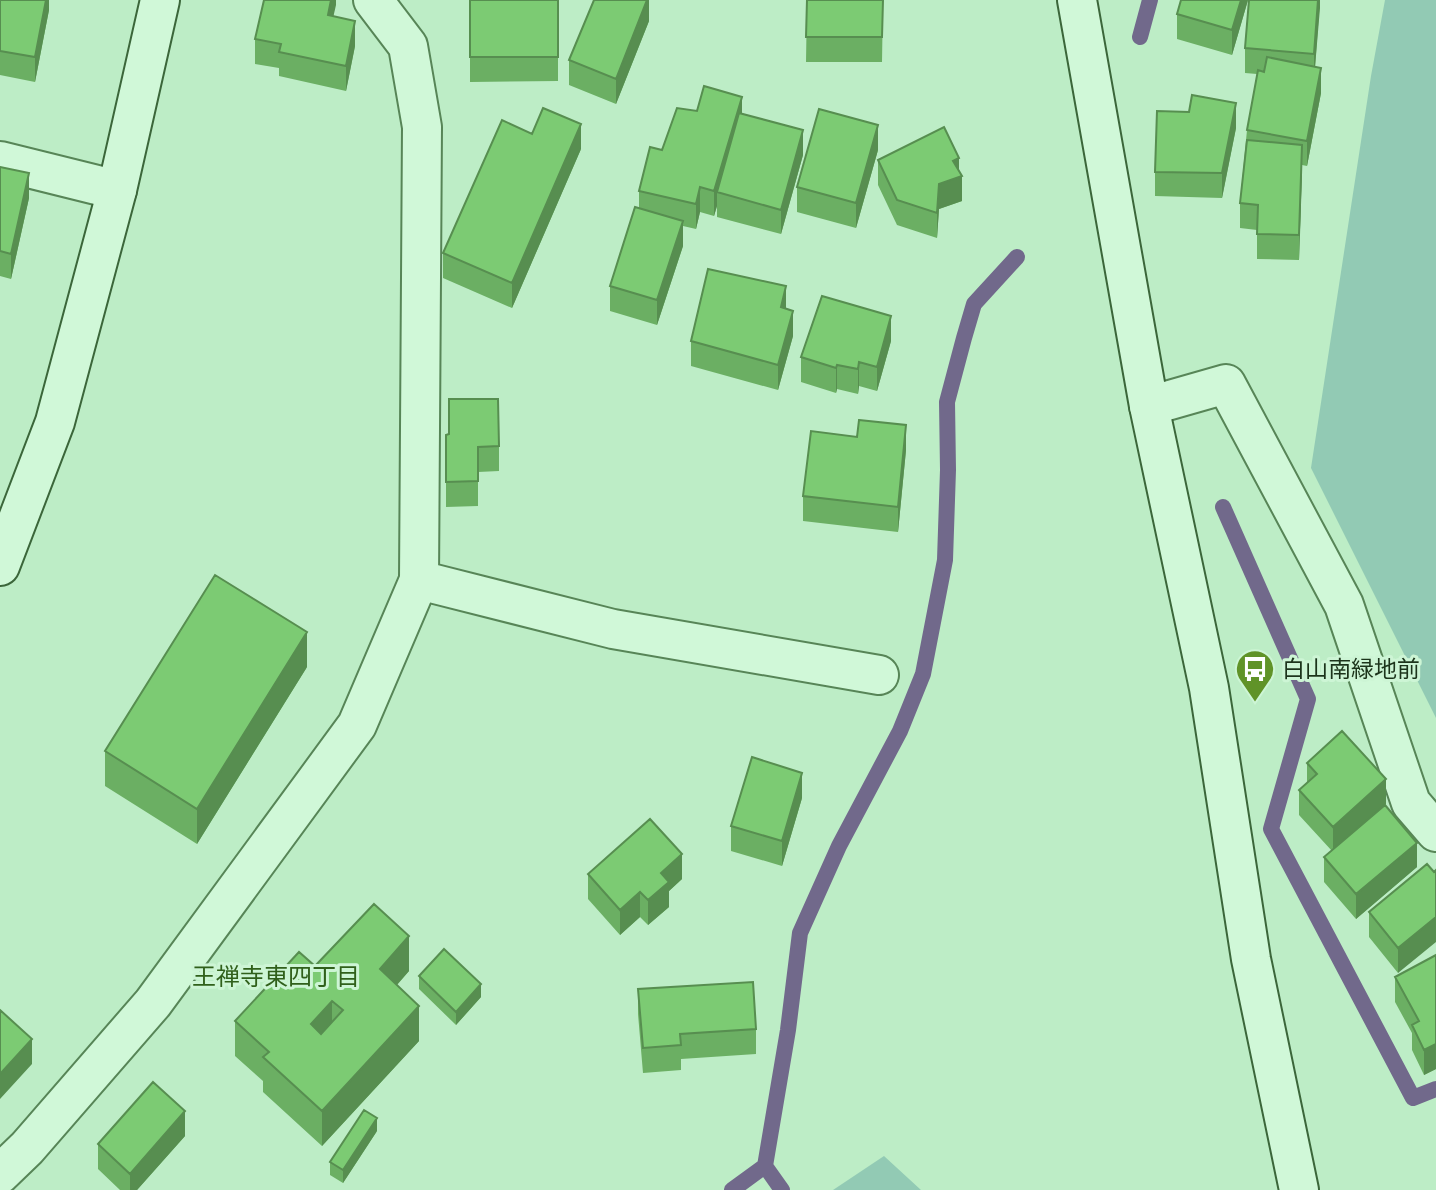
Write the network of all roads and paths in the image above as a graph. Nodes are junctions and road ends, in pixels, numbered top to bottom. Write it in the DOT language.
graph roads {
  1 [pos="160,0"];
  2 [pos="373,0"];
  3 [pos="1077,0"];
  4 [pos="0,161"];
  5 [pos="117,190"];
  6 [pos="1149,406"];
  7 [pos="0,566"];
  8 [pos="419,580"];
  9 [pos="879,675"];
  10 [pos="1436,832"];
  11 [pos="0,1174"];
  12 [pos="1299,1190"];
  1 -- 5 [label="street"];
  2 -- 8 [label="street"];
  3 -- 6 [label="street"];
  4 -- 5 [label="street"];
  5 -- 7 [label="street"];
  6 -- 10 [label="street"];
  6 -- 12 [label="street"];
  8 -- 9 [label="street"];
  8 -- 11 [label="street"];
}
